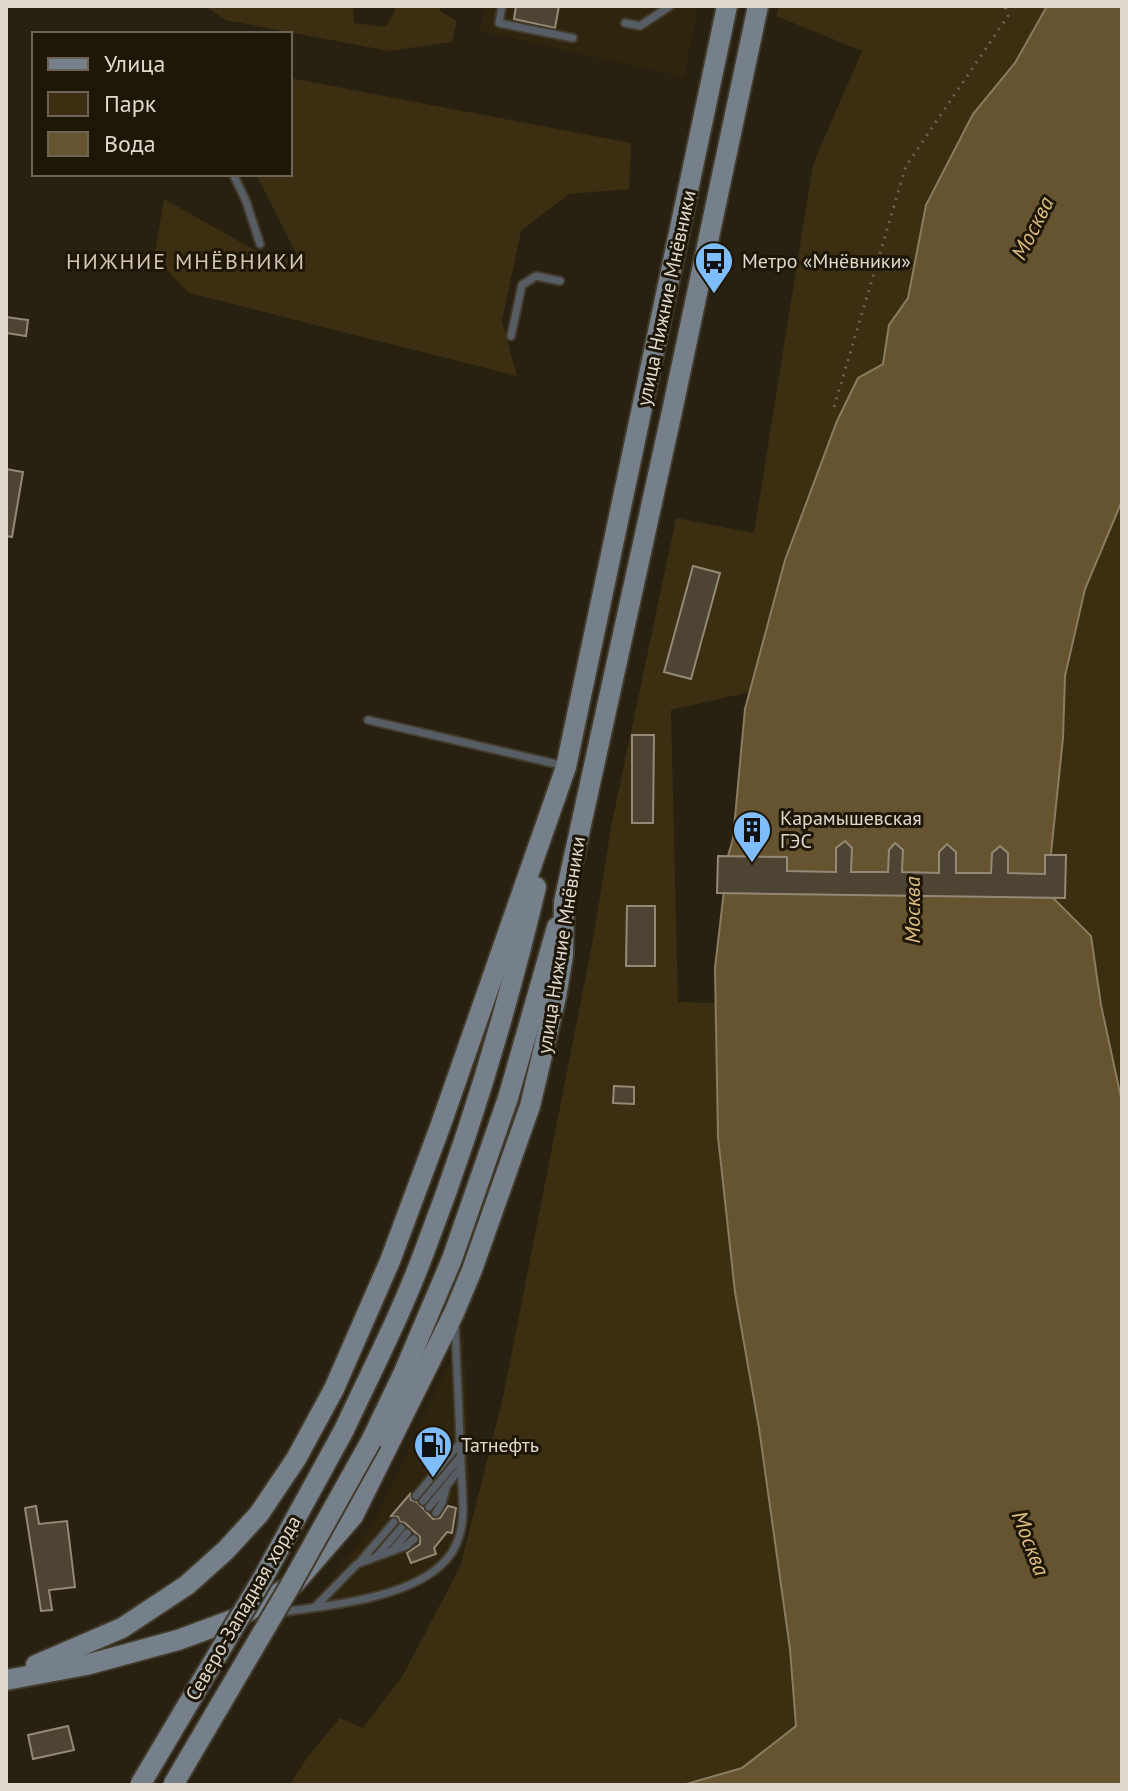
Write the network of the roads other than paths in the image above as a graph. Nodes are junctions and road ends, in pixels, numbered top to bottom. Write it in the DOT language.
graph roads {
  1 [pos="502,6"];
  2 [pos="670,6"];
  3 [pos="727,6"];
  4 [pos="758,6"];
  5 [pos="625,23"];
  6 [pos="573,38"];
  7 [pos="234,176"];
  8 [pos="260,244"];
  9 [pos="560,281"];
  10 [pos="511,336"];
  11 [pos="651,372"];
  12 [pos="679,378"];
  13 [pos="368,720"];
  14 [pos="566,767"];
  15 [pos="557,798"];
  16 [pos="564,902"];
  17 [pos="454,1313"];
  18 [pos="460,1443"];
  19 [pos="461,1456"];
  20 [pos="461,1468"];
  21 [pos="447,1485"];
  22 [pos="422,1501"];
  23 [pos="436,1513"];
  24 [pos="400,1527"];
  25 [pos="414,1539"];
  26 [pos="390,1552"];
  27 [pos="375,1558"];
  28 [pos="357,1564"];
  29 [pos="315,1607"];
  30 [pos="235,1619"];
  31 [pos="6,1678"];
  32 [pos="140,1785"];
  33 [pos="173,1785"];
  1 -- 6 [label="lane"];
  2 -- 5 [label="lane"];
  3 -- 11 [label="main road, улица Нижние Мнёвники"];
  4 -- 12 [label="main road, улица Нижние Мнёвники"];
  7 -- 8 [label="lane"];
  9 -- 10 [label="lane"];
  11 -- 12 [label="main road"];
  11 -- 14 [label="main road, улица Нижние Мнёвники"];
  12 -- 16 [label="main road, улица Нижние Мнёвники"];
  13 -- 14 [label="lane"];
  14 -- 15 [label="main road, улица Нижние Мнёвники"];
  15 -- 31 [label="main road, улица Нижние Мнёвники"];
  15 -- 32 [label="main road, Северо-Западная хорда, bridge"];
  16 -- 17 [label="main road, улица Нижние Мнёвники"];
  16 -- 33 [label="main road, Северо-Западная хорда, bridge"];
  17 -- 18 [label="lane"];
  17 -- 30 [label="main road, улица Нижние Мнёвники"];
  18 -- 19 [label="lane"];
  18 -- 22 [label="lane"];
  19 -- 20 [label="lane"];
  19 -- 22 [label="lane"];
  20 -- 21 [label="lane"];
  20 -- 29 [label="lane"];
  21 -- 22 [label="lane"];
  21 -- 23 [label="lane"];
  24 -- 26 [label="lane"];
  24 -- 27 [label="lane"];
  24 -- 28 [label="lane"];
  25 -- 26 [label="lane"];
  26 -- 27 [label="lane"];
  27 -- 28 [label="lane"];
  28 -- 29 [label="lane"];
  29 -- 30 [label="lane"];
  30 -- 31 [label="main road, улица Нижние Мнёвники"];
}
